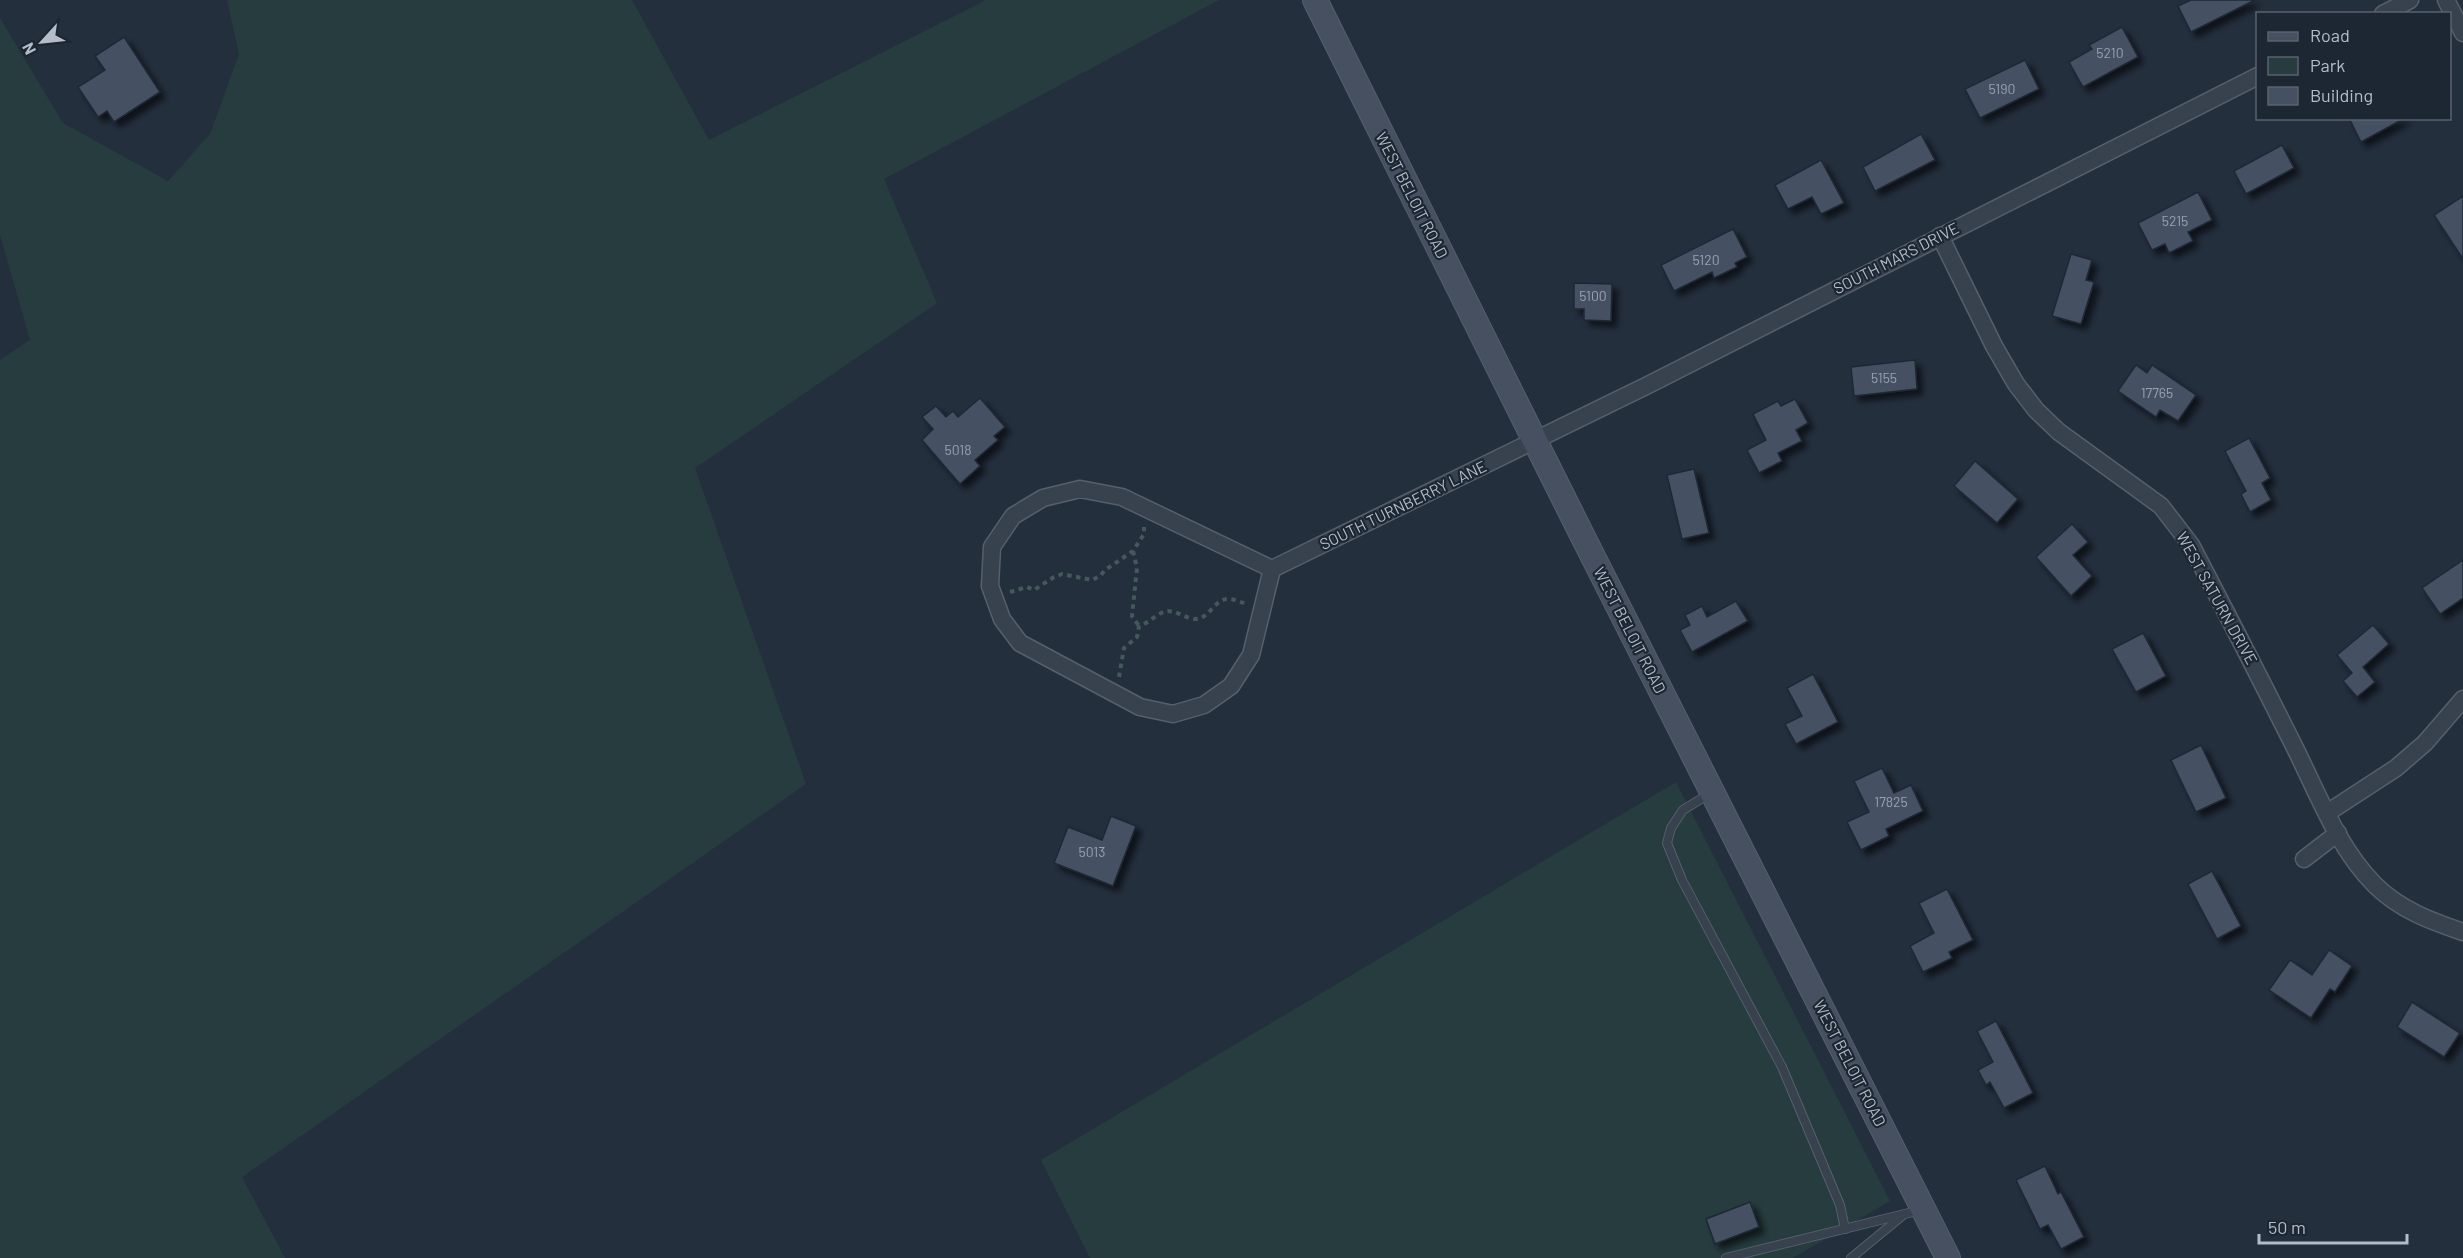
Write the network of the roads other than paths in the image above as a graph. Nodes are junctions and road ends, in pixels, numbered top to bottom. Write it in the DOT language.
graph roads {
  1 [pos="1315,0"];
  2 [pos="2410,0"];
  3 [pos="2446,0"];
  4 [pos="2387,12"];
  5 [pos="2463,33"];
  6 [pos="2256,77"];
  7 [pos="1940,236"];
  8 [pos="1535,441"];
  9 [pos="1272,569"];
  10 [pos="2463,699"];
  11 [pos="1712,792"];
  12 [pos="2327,813"];
  13 [pos="2338,833"];
  14 [pos="2304,859"];
  15 [pos="2463,932"];
  16 [pos="1914,1212"];
  17 [pos="1845,1229"];
  18 [pos="1726,1258"];
  19 [pos="1851,1258"];
  20 [pos="1948,1258"];
  1 -- 8 [label="main road, WEST BELOIT ROAD"];
  2 -- 4 [label="street"];
  3 -- 5 [label="street"];
  6 -- 7 [label="street, SOUTH MARS DRIVE"];
  7 -- 8 [label="street, SOUTH MARS DRIVE"];
  7 -- 12 [label="street, WEST SATURN DRIVE"];
  8 -- 9 [label="street, SOUTH TURNBERRY LANE"];
  8 -- 11 [label="main road, WEST BELOIT ROAD"];
  9 -- 9 [label="street"];
  10 -- 12 [label="street"];
  11 -- 16 [label="main road, WEST BELOIT ROAD"];
  11 -- 17 [label="lane"];
  12 -- 13 [label="street, WEST SATURN DRIVE"];
  13 -- 14 [label="street"];
  13 -- 15 [label="street, WEST SATURN DRIVE"];
  16 -- 17 [label="lane"];
  16 -- 19 [label="lane"];
  16 -- 20 [label="main road, WEST BELOIT ROAD"];
  17 -- 18 [label="lane"];
}
